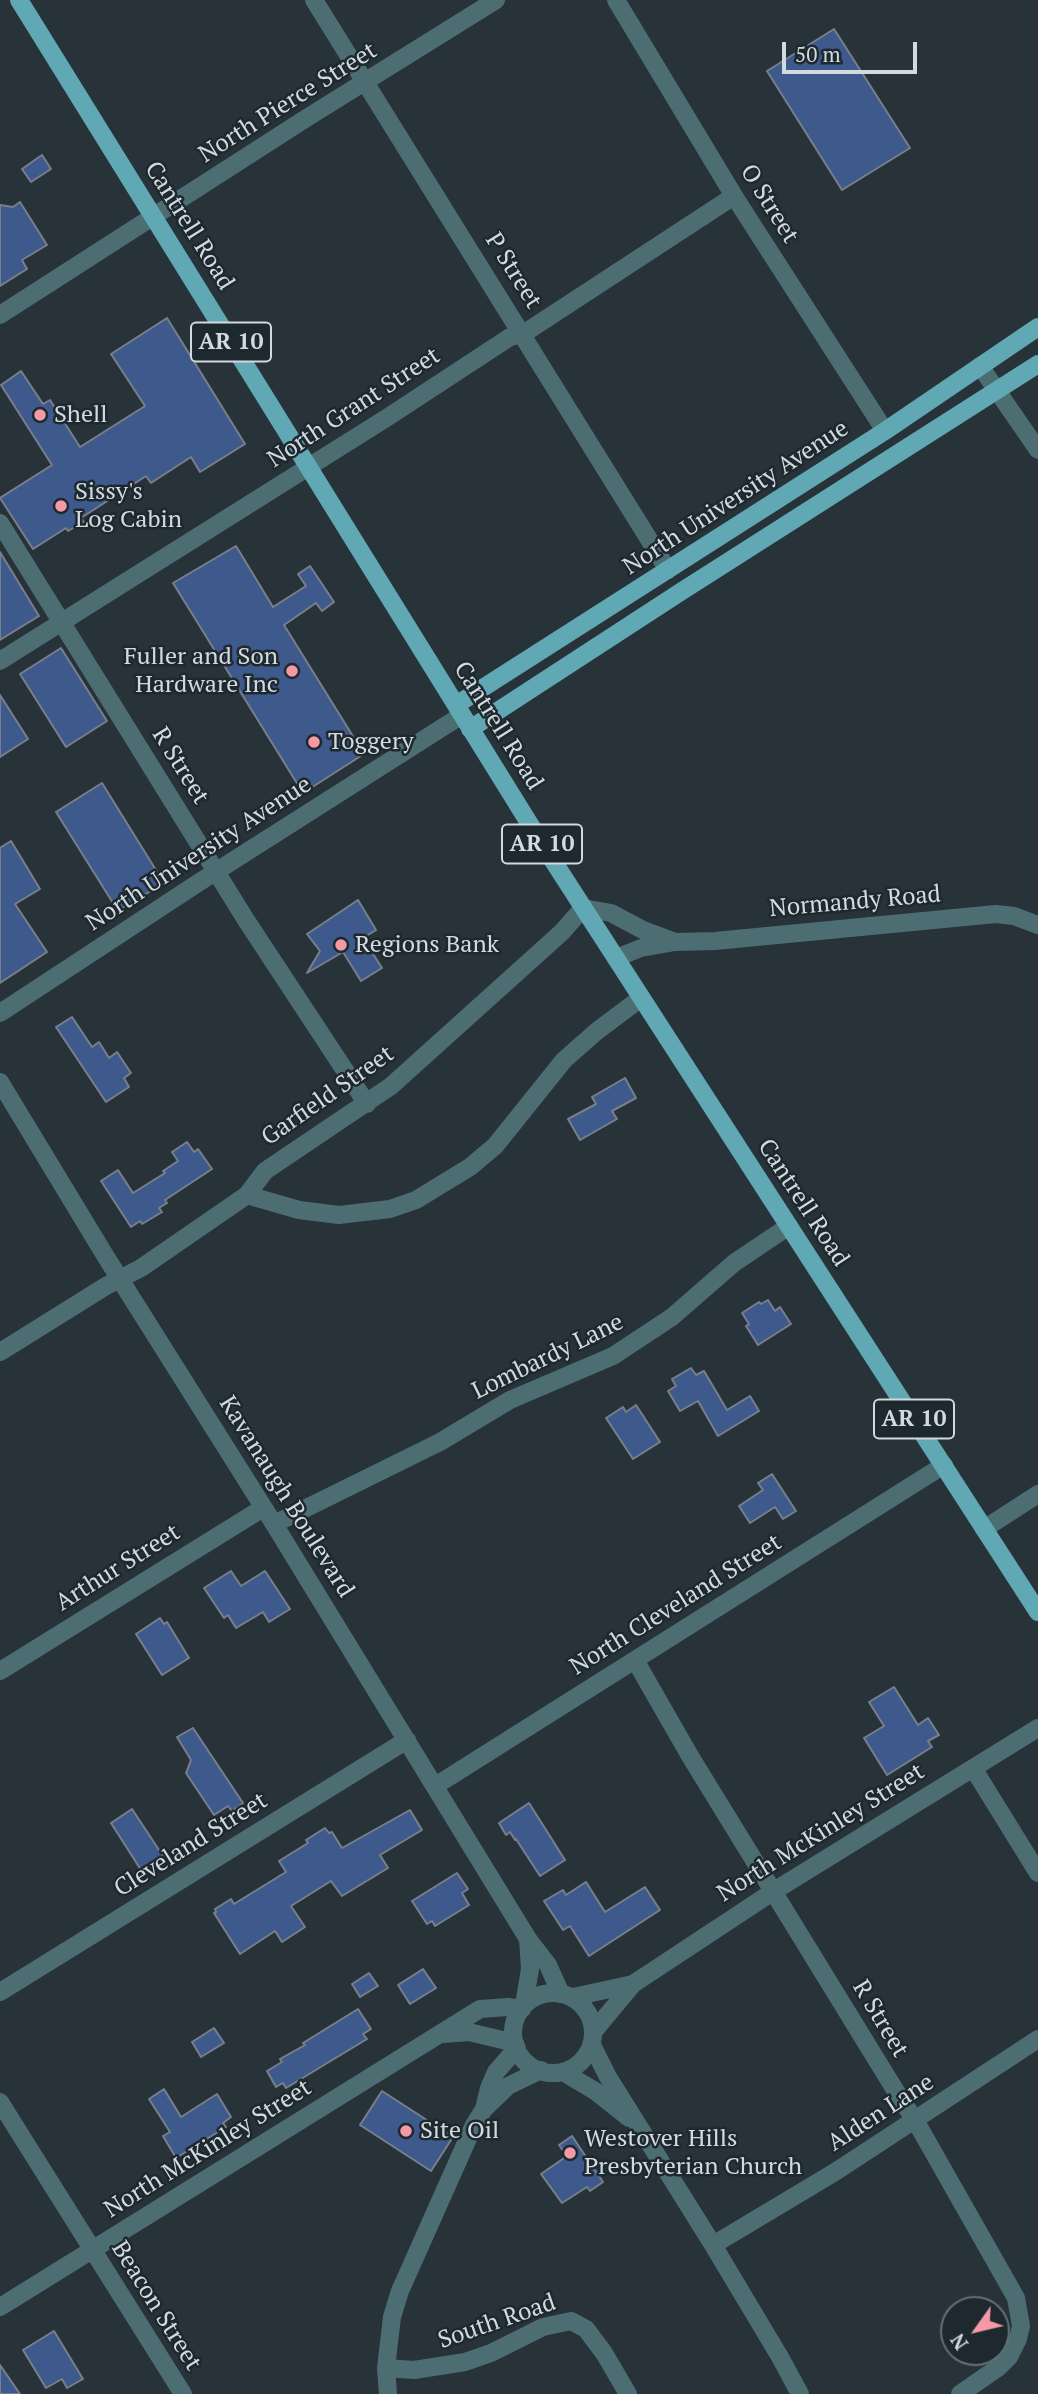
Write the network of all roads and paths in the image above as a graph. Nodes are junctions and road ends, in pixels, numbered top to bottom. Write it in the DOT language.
graph roads {
  1 [pos="19,0"];
  2 [pos="314,0"];
  3 [pos="496,0"];
  4 [pos="616,0"];
  5 [pos="366,82"];
  6 [pos="734,196"];
  7 [pos="155,217"];
  8 [pos="0,315"];
  9 [pos="1038,327"];
  10 [pos="523,334"];
  11 [pos="1038,364"];
  12 [pos="980,366"];
  13 [pos="996,392"];
  14 [pos="885,431"];
  15 [pos="1038,450"];
  16 [pos="309,466"];
  17 [pos="0,523"];
  18 [pos="668,570"];
  19 [pos="62,622"];
  20 [pos="0,661"];
  21 [pos="462,716"];
  22 [pos="217,871"];
  23 [pos="583,908"];
  24 [pos="1038,925"];
  25 [pos="675,942"];
  26 [pos="616,958"];
  27 [pos="641,998"];
  28 [pos="0,1013"];
  29 [pos="0,1082"];
  30 [pos="367,1104"];
  31 [pos="247,1195"];
  32 [pos="789,1226"];
  33 [pos="121,1278"];
  34 [pos="0,1352"];
  35 [pos="944,1465"];
  36 [pos="1038,1494"];
  37 [pos="263,1508"];
  38 [pos="274,1524"];
  39 [pos="984,1530"];
  40 [pos="1038,1612"];
  41 [pos="635,1660"];
  42 [pos="0,1671"];
  43 [pos="1038,1728"];
  44 [pos="407,1740"];
  45 [pos="973,1768"];
  46 [pos="435,1786"];
  47 [pos="1038,1873"];
  48 [pos="774,1891"];
  49 [pos="528,1939"];
  50 [pos="633,1984"];
  51 [pos="0,1992"];
  52 [pos="567,1996"];
  53 [pos="523,2007"];
  54 [pos="443,2034"];
  55 [pos="593,2038"];
  56 [pos="1038,2039"];
  57 [pos="516,2045"];
  58 [pos="541,2070"];
  59 [pos="563,2072"];
  60 [pos="0,2102"];
  61 [pos="484,2109"];
  62 [pos="915,2120"];
  63 [pos="637,2124"];
  64 [pos="713,2245"];
  65 [pos="92,2250"];
  66 [pos="0,2308"];
  67 [pos="386,2368"];
  68 [pos="797,2393"];
  69 [pos="183,2394"];
  70 [pos="388,2394"];
  71 [pos="628,2394"];
  72 [pos="960,2394"];
  1 -- 7 [label="main road, Cantrell Road / AR 10"];
  2 -- 5 [label="street, P Street"];
  3 -- 5 [label="street, North Pierce Street"];
  4 -- 6 [label="street, O Street"];
  5 -- 7 [label="street, North Pierce Street"];
  5 -- 10 [label="street, P Street"];
  6 -- 10 [label="street, North Grant Street"];
  6 -- 14 [label="street, O Street"];
  7 -- 8 [label="street, North Pierce Street"];
  7 -- 16 [label="main road, Cantrell Road / AR 10"];
  9 -- 12 [label="main road, North University Avenue"];
  10 -- 16 [label="street, North Grant Street"];
  10 -- 18 [label="street, P Street"];
  11 -- 13 [label="main road, North University Avenue"];
  12 -- 13 [label="street"];
  12 -- 14 [label="main road, North University Avenue"];
  13 -- 15 [label="street"];
  13 -- 21 [label="main road, North University Avenue"];
  14 -- 18 [label="main road, North University Avenue"];
  16 -- 19 [label="street, North Grant Street"];
  16 -- 21 [label="main road, Cantrell Road / AR 10"];
  17 -- 19 [label="street, R Street"];
  18 -- 21 [label="main road, North University Avenue"];
  19 -- 20 [label="street, North Grant Street"];
  19 -- 22 [label="street, R Street"];
  21 -- 22 [label="street, North University Avenue"];
  21 -- 23 [label="main road, Cantrell Road / AR 10"];
  22 -- 28 [label="street, North University Avenue"];
  22 -- 30 [label="street, R Street"];
  23 -- 25 [label="street, Normandy Road"];
  23 -- 26 [label="main road, Cantrell Road / AR 10"];
  23 -- 30 [label="street, Garfield Street"];
  24 -- 25 [label="street, Normandy Road"];
  25 -- 26 [label="street, Normandy Road"];
  26 -- 27 [label="main road, Cantrell Road / AR 10"];
  27 -- 31 [label="street"];
  27 -- 32 [label="main road, Cantrell Road / AR 10"];
  29 -- 33 [label="street, Kavanaugh Boulevard"];
  30 -- 31 [label="street, Garfield Street"];
  31 -- 33 [label="street, Garfield Street"];
  32 -- 35 [label="main road, Cantrell Road / AR 10"];
  32 -- 38 [label="street, Lombardy Lane"];
  33 -- 34 [label="street, Garfield Street"];
  33 -- 37 [label="street, Kavanaugh Boulevard"];
  35 -- 39 [label="main road, Cantrell Road / AR 10"];
  35 -- 41 [label="street, North Cleveland Street"];
  36 -- 39 [label="street"];
  37 -- 38 [label="street, Kavanaugh Boulevard"];
  37 -- 42 [label="street, Arthur Street"];
  38 -- 44 [label="street, Kavanaugh Boulevard"];
  39 -- 40 [label="main road, Cantrell Road / AR 10"];
  41 -- 46 [label="street, North Cleveland Street"];
  41 -- 48 [label="street, R Street"];
  43 -- 45 [label="street, North McKinley Street"];
  44 -- 46 [label="street, Kavanaugh Boulevard"];
  44 -- 51 [label="street, Cleveland Street"];
  45 -- 47 [label="street"];
  45 -- 48 [label="street, North McKinley Street"];
  46 -- 49 [label="street, Kavanaugh Boulevard"];
  48 -- 50 [label="street, North McKinley Street"];
  48 -- 62 [label="street, R Street"];
  49 -- 52 [label="street, Kavanaugh Boulevard"];
  49 -- 53 [label="street"];
  50 -- 52 [label="street"];
  50 -- 55 [label="street"];
  52 -- 53 [label="street"];
  52 -- 55 [label="street"];
  53 -- 54 [label="street, North McKinley Street"];
  53 -- 57 [label="street"];
  54 -- 57 [label="street"];
  54 -- 65 [label="street, North McKinley Street"];
  55 -- 59 [label="street"];
  55 -- 63 [label="street"];
  56 -- 62 [label="street, Alden Lane"];
  57 -- 58 [label="street"];
  57 -- 61 [label="street"];
  58 -- 59 [label="street"];
  58 -- 61 [label="street"];
  59 -- 63 [label="street"];
  60 -- 65 [label="street, Beacon Street"];
  61 -- 67 [label="street"];
  62 -- 64 [label="street, Alden Lane"];
  62 -- 72 [label="street, R Street"];
  63 -- 64 [label="street"];
  64 -- 68 [label="street"];
  65 -- 66 [label="street, North McKinley Street"];
  65 -- 69 [label="street, Beacon Street"];
  67 -- 70 [label="street"];
  67 -- 71 [label="street, South Road"];
}
